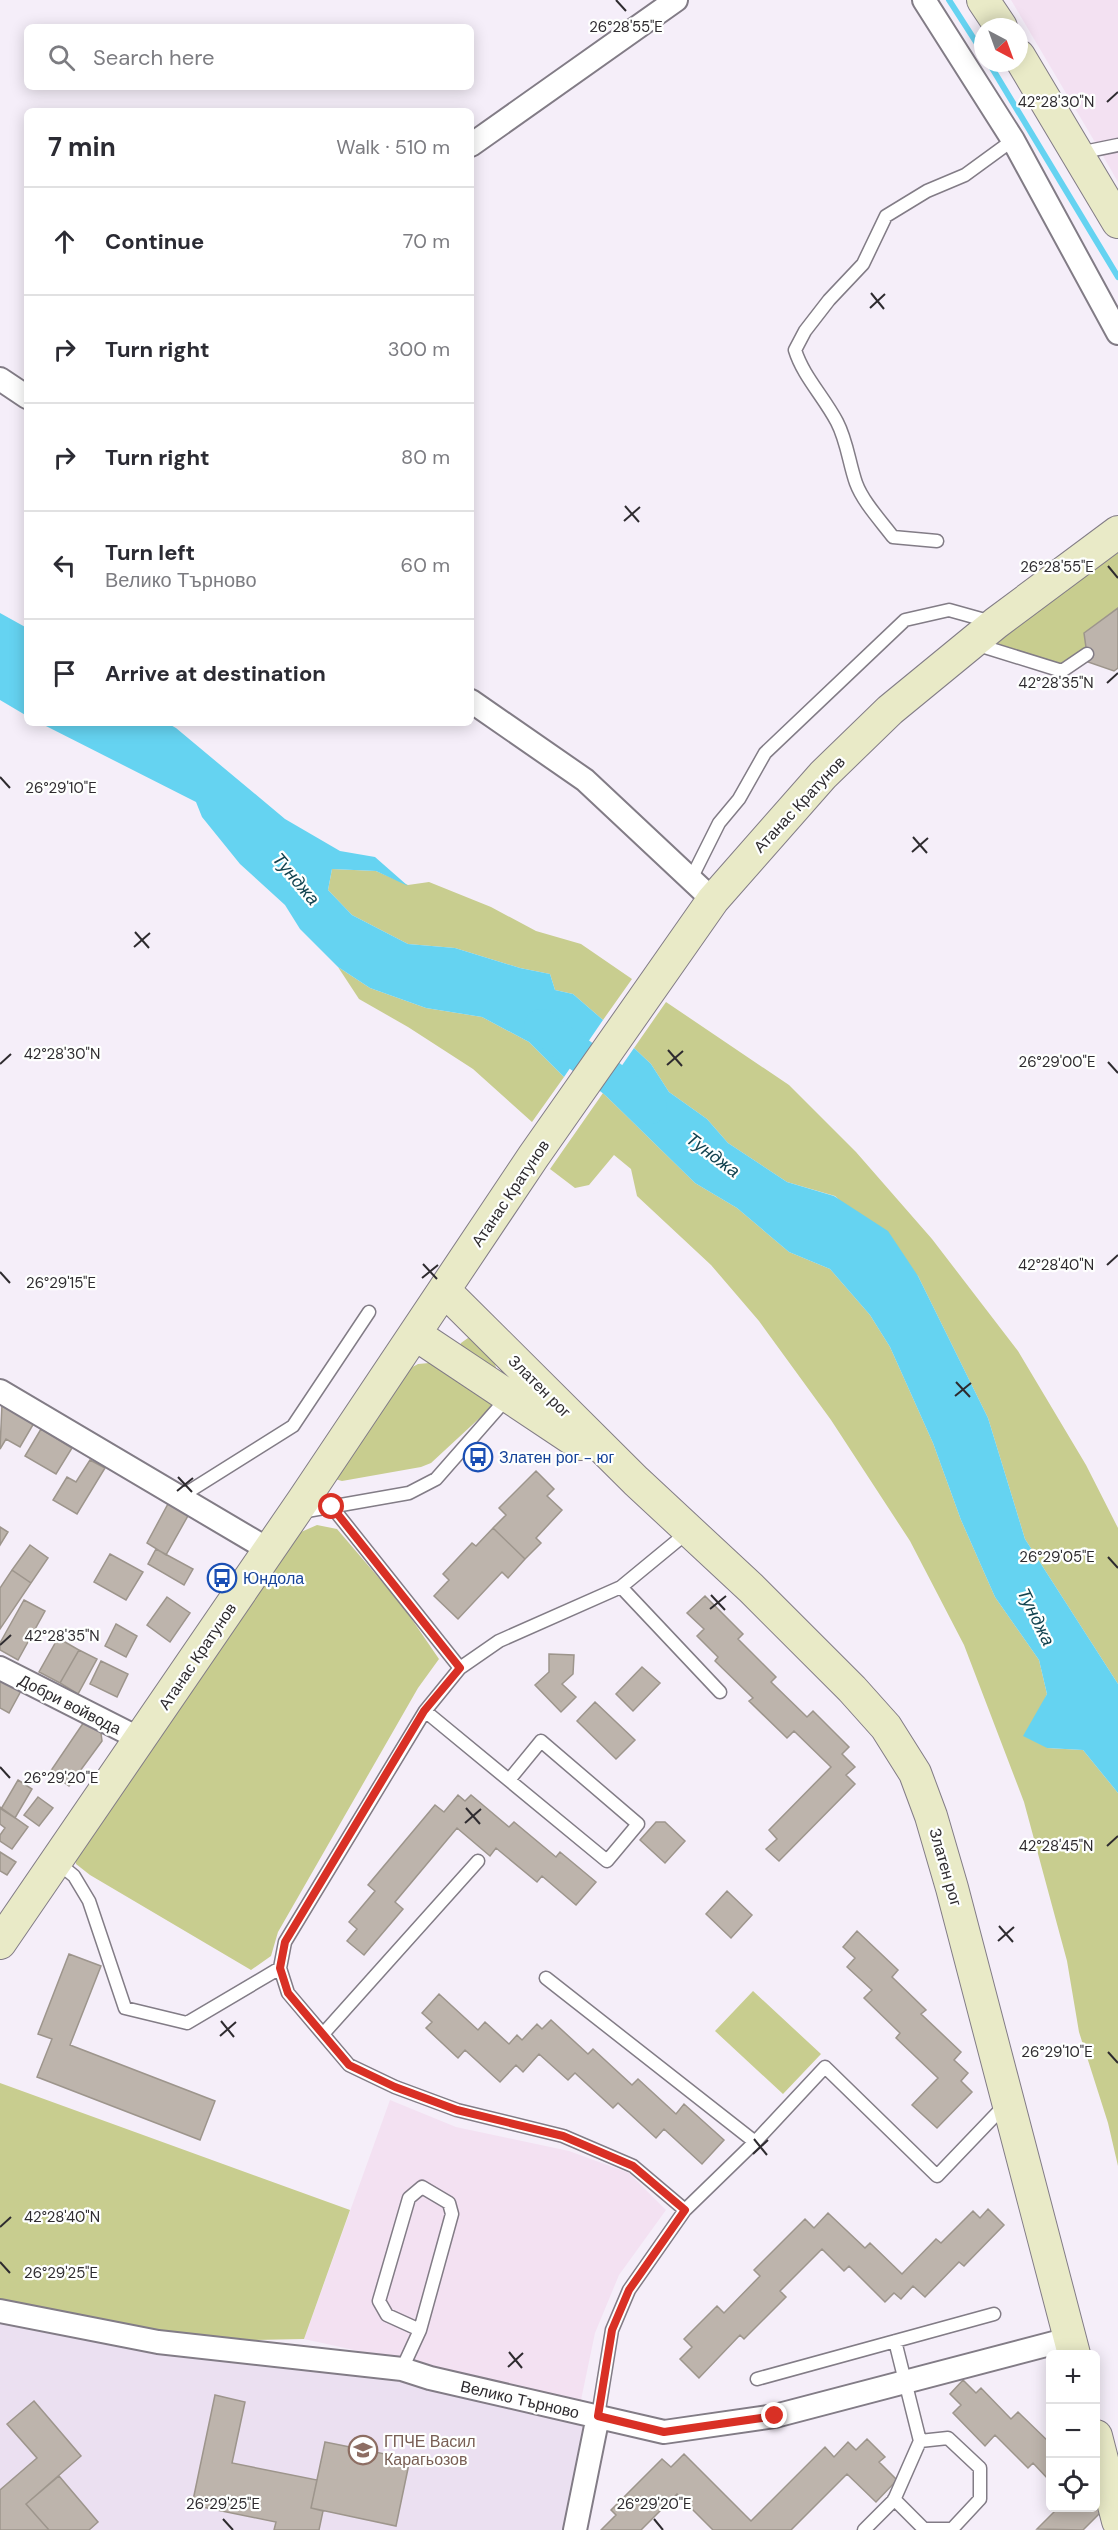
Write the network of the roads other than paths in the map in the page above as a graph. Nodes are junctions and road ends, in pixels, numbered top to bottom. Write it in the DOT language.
graph roads {
  1 [pos="676,0"];
  2 [pos="924,0"];
  3 [pos="983,0"];
  4 [pos="994,18"];
  5 [pos="1028,71"];
  6 [pos="1013,140"];
  7 [pos="474,143"];
  8 [pos="1118,145"];
  9 [pos="1078,153"];
  10 [pos="1118,222"];
  11 [pos="1118,333"];
  12 [pos="0,379"];
  13 [pos="24,395"];
  14 [pos="1118,532"];
  15 [pos="937,541"];
  16 [pos="996,623"];
  17 [pos="971,642"];
  18 [pos="1087,654"];
  19 [pos="474,703"];
  20 [pos="702,890"];
  21 [pos="445,1291"];
  22 [pos="369,1312"];
  23 [pos="415,1334"];
  24 [pos="513,1360"];
  25 [pos="0,1391"];
  26 [pos="508,1398"];
  27 [pos="636,1481"];
  28 [pos="180,1497"];
  29 [pos="332,1507"];
  30 [pos="294,1514"];
  31 [pos="690,1530"];
  32 [pos="269,1550"];
  33 [pos="621,1587"];
  34 [pos="0,1668"];
  35 [pos="460,1668"];
  36 [pos="720,1692"];
  37 [pos="424,1711"];
  38 [pos="140,1739"];
  39 [pos="509,1780"];
  40 [pos="478,1861"];
  41 [pos="56,1862"];
  42 [pos="0,1943"];
  43 [pos="280,1968"];
  44 [pos="546,1978"];
  45 [pos="323,2034"];
  46 [pos="1008,2102"];
  47 [pos="756,2142"];
  48 [pos="685,2210"];
  49 [pos="0,2311"];
  50 [pos="994,2314"];
  51 [pos="420,2330"];
  52 [pos="895,2341"];
  53 [pos="1071,2347"];
  54 [pos="402,2369"];
  55 [pos="757,2379"];
  56 [pos="906,2381"];
  57 [pos="598,2416"];
  58 [pos="920,2440"];
  59 [pos="1100,2454"];
  60 [pos="894,2499"];
  61 [pos="1118,2521"];
  62 [pos="575,2530"];
  63 [pos="864,2530"];
  1 -- 7 [label="street"];
  2 -- 6 [label="street"];
  3 -- 4 [label="street"];
  5 -- 9 [label="street"];
  6 -- 11 [label="street"];
  6 -- 15 [label="lane"];
  8 -- 9 [label="lane"];
  9 -- 10 [label="street"];
  12 -- 13 [label="street"];
  14 -- 16 [label="street, Атанас Кратунов"];
  16 -- 17 [label="street, Атанас Кратунов"];
  16 -- 20 [label="lane"];
  17 -- 18 [label="lane"];
  17 -- 20 [label="street, Атанас Кратунов"];
  19 -- 20 [label="street"];
  20 -- 21 [label="street, Атанас Кратунов"];
  21 -- 23 [label="street, Атанас Кратунов"];
  21 -- 24 [label="street, Златен рог"];
  22 -- 28 [label="lane"];
  23 -- 26 [label="street, Златен рог"];
  23 -- 30 [label="street, Атанас Кратунов"];
  24 -- 26 [label="lane"];
  24 -- 27 [label="street, Златен рог"];
  25 -- 28 [label="street"];
  26 -- 27 [label="street, Златен рог"];
  26 -- 29 [label="lane"];
  27 -- 31 [label="street, Златен рог"];
  28 -- 32 [label="street"];
  29 -- 30 [label="lane"];
  29 -- 35 [label="lane"];
  30 -- 32 [label="street, Атанас Кратунов"];
  31 -- 33 [label="lane"];
  31 -- 46 [label="street, Златен рог"];
  32 -- 38 [label="street, Атанас Кратунов"];
  33 -- 35 [label="lane"];
  33 -- 36 [label="lane"];
  34 -- 38 [label="street, Добри войвода"];
  35 -- 37 [label="lane"];
  37 -- 39 [label="lane"];
  37 -- 43 [label="lane"];
  38 -- 41 [label="street, Атанас Кратунов"];
  39 -- 39 [label="lane"];
  40 -- 45 [label="lane"];
  41 -- 42 [label="street, Атанас Кратунов"];
  41 -- 43 [label="lane"];
  43 -- 45 [label="lane"];
  44 -- 47 [label="lane"];
  45 -- 48 [label="lane"];
  46 -- 47 [label="lane"];
  46 -- 53 [label="street, Златен рог"];
  47 -- 48 [label="lane"];
  48 -- 57 [label="lane"];
  49 -- 54 [label="street, Велико Търново"];
  50 -- 52 [label="lane"];
  51 -- 51 [label="lane"];
  51 -- 54 [label="lane"];
  52 -- 55 [label="lane"];
  52 -- 56 [label="lane"];
  53 -- 56 [label="street, Велико Търново"];
  54 -- 57 [label="street, Велико Търново"];
  56 -- 57 [label="street, Велико Търново"];
  56 -- 58 [label="lane"];
  57 -- 62 [label="street"];
  58 -- 60 [label="lane"];
  58 -- 60 [label="lane"];
  59 -- 61 [label="street"];
  60 -- 63 [label="lane"];
}
